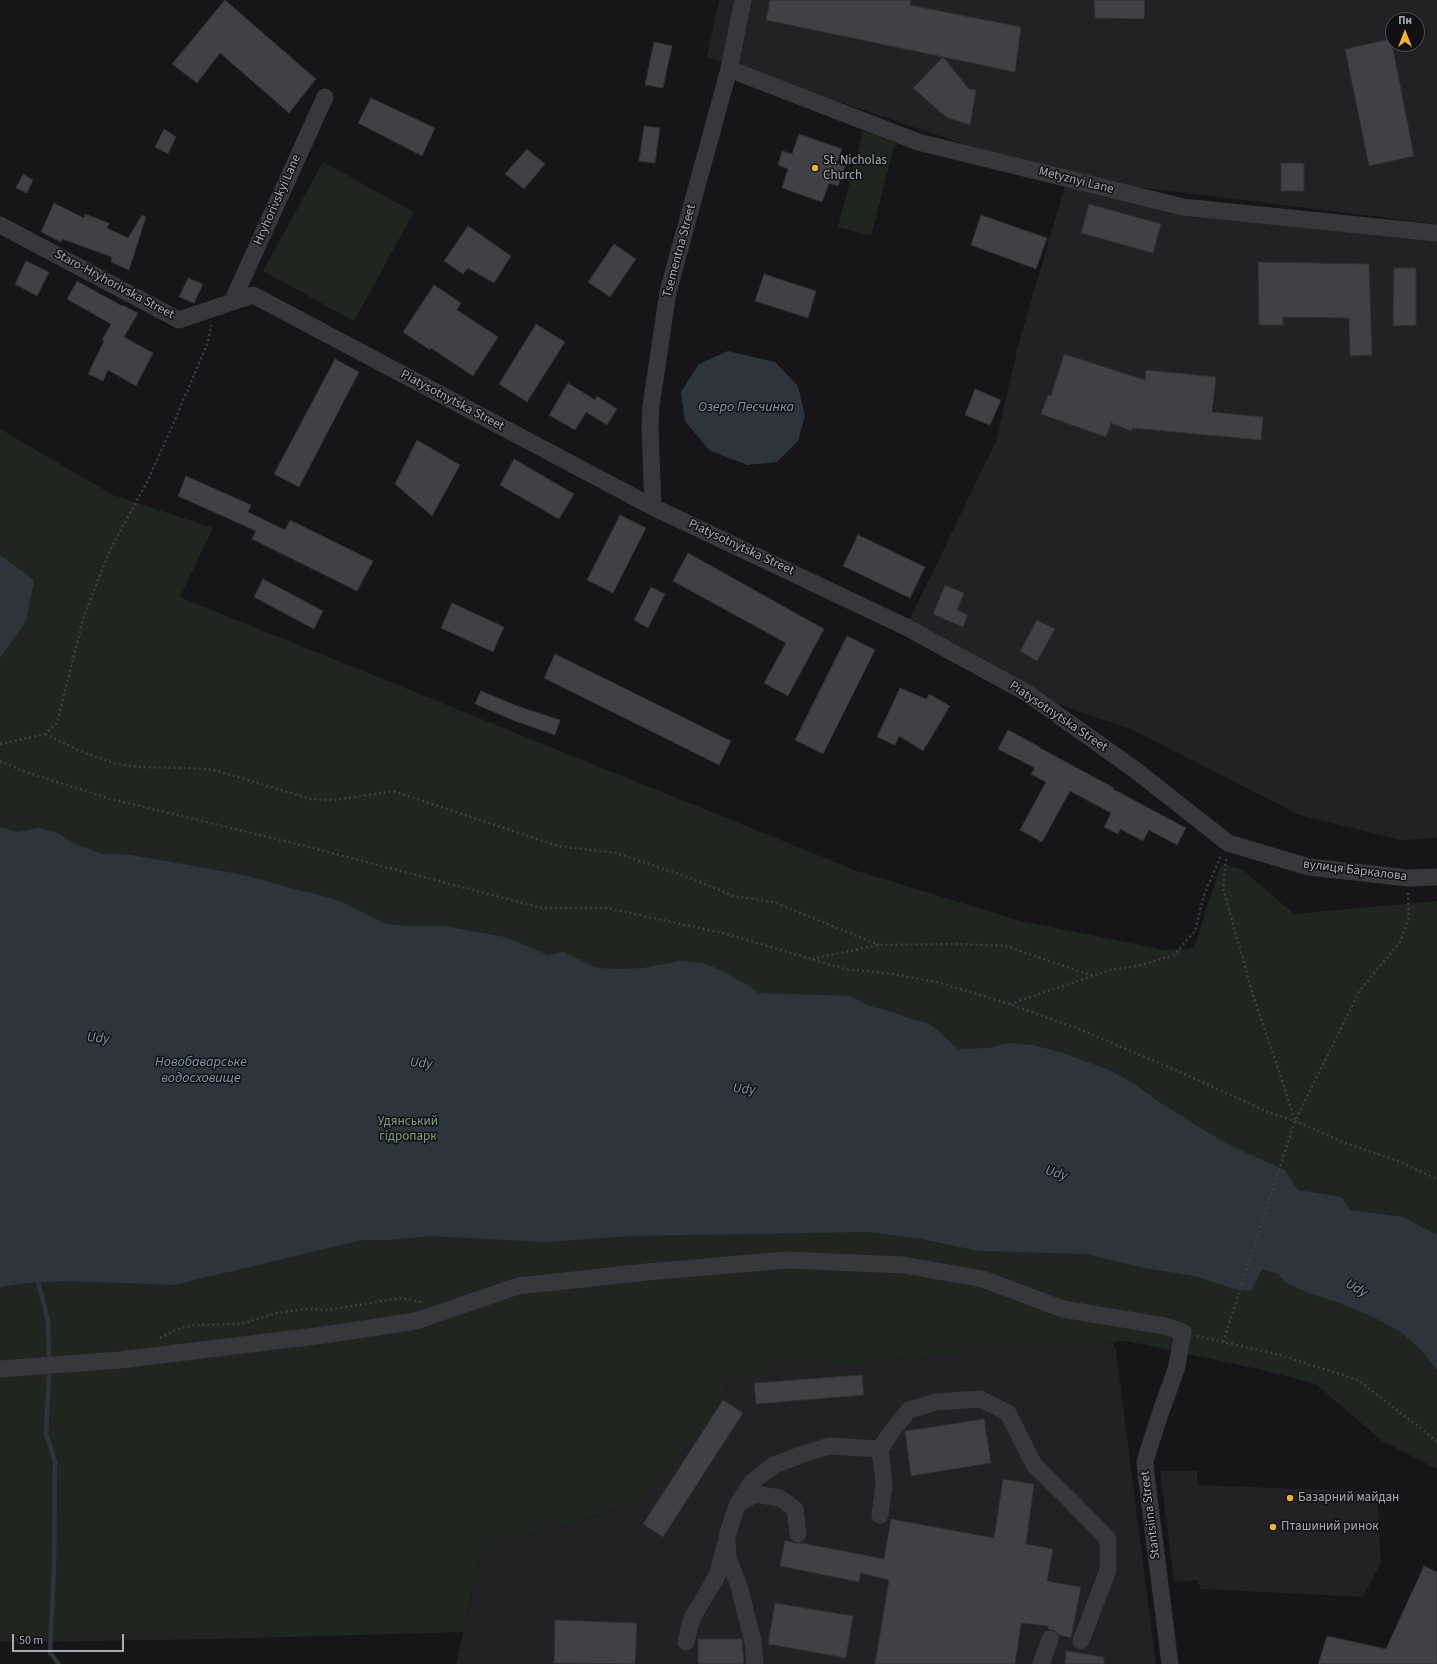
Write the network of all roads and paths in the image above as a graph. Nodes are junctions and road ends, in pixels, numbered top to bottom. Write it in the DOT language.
graph roads {
  1 [pos="743,0"];
  2 [pos="729,69"];
  3 [pos="325,97"];
  4 [pos="0,225"];
  5 [pos="1437,234"];
  6 [pos="232,302"];
  7 [pos="213,308"];
  8 [pos="653,507"];
  9 [pos="45,734"];
  10 [pos="0,744"];
  11 [pos="0,761"];
  12 [pos="1228,843"];
  13 [pos="1437,877"];
  14 [pos="1408,878"];
  15 [pos="879,945"];
  16 [pos="810,959"];
  17 [pos="1093,976"];
  18 [pos="1009,1004"];
  19 [pos="1295,1121"];
  20 [pos="1437,1179"];
  21 [pos="422,1303"];
  22 [pos="1183,1332"];
  23 [pos="1223,1342"];
  24 [pos="138,1358"];
  25 [pos="0,1369"];
  26 [pos="1437,1441"];
  27 [pos="880,1449"];
  28 [pos="737,1505"];
  29 [pos="880,1515"];
  30 [pos="798,1534"];
  31 [pos="727,1536"];
  32 [pos="1050,1638"];
  33 [pos="1081,1641"];
  34 [pos="686,1642"];
  35 [pos="755,1664"];
  36 [pos="1041,1664"];
  37 [pos="1170,1664"];
  1 -- 2 [label="street, Tsementna Street"];
  2 -- 5 [label="street, Metyznyi Lane"];
  2 -- 8 [label="street, Tsementna Street"];
  3 -- 6 [label="street, Hryhorivskyi Lane"];
  4 -- 7 [label="street, Staro-Hryhorivska Street"];
  6 -- 7 [label="street, Staro-Hryhorivska Street"];
  6 -- 8 [label="street, Piatysotnytska Street"];
  7 -- 9 [label="path"];
  8 -- 12 [label="street, Piatysotnytska Street"];
  9 -- 10 [label="path"];
  9 -- 15 [label="path"];
  11 -- 16 [label="path"];
  12 -- 14 [label="street, вулиця Баркалова"];
  12 -- 17 [label="path"];
  12 -- 19 [label="path"];
  13 -- 14 [label="street, вулиця Баркалова"];
  14 -- 19 [label="path"];
  15 -- 16 [label="path"];
  15 -- 17 [label="path"];
  16 -- 18 [label="path"];
  17 -- 18 [label="path"];
  18 -- 19 [label="path"];
  19 -- 20 [label="path"];
  19 -- 23 [label="path"];
  21 -- 24 [label="path"];
  22 -- 23 [label="path"];
  22 -- 24 [label="street"];
  22 -- 37 [label="street, Stantsiina Street"];
  23 -- 26 [label="path"];
  24 -- 25 [label="street"];
  27 -- 28 [label="street"];
  27 -- 29 [label="street"];
  27 -- 33 [label="street"];
  28 -- 30 [label="street"];
  28 -- 31 [label="street"];
  31 -- 34 [label="street"];
  31 -- 35 [label="street"];
  32 -- 36 [label="street"];
}
